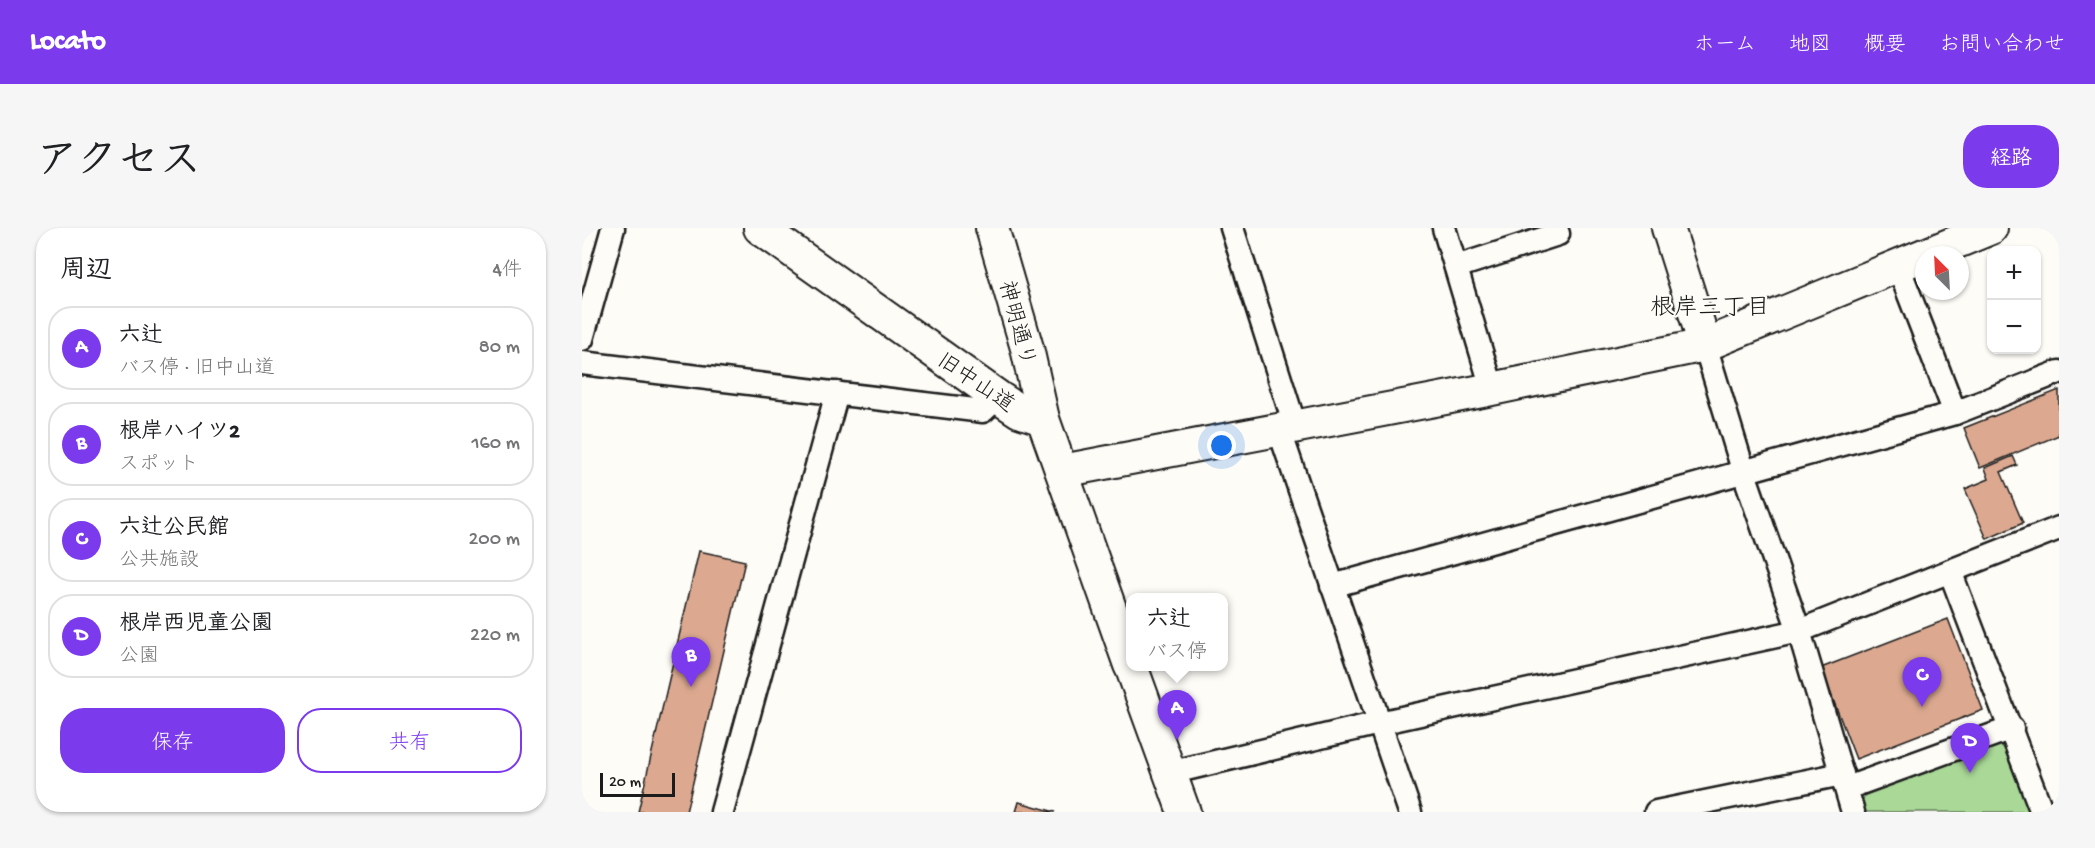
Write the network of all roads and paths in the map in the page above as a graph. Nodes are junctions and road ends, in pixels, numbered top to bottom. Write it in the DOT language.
graph roads {
  1 [pos="613,228"];
  2 [pos="760,228"];
  3 [pos="1232,228"];
  4 [pos="1444,228"];
  5 [pos="1556,228"];
  6 [pos="1668,228"];
  7 [pos="1991,228"];
  8 [pos="999,229"];
  9 [pos="1947,246"];
  10 [pos="1915,259"];
  11 [pos="1456,267"];
  12 [pos="1926,300"];
  13 [pos="582,339"];
  14 [pos="1705,345"];
  15 [pos="582,363"];
  16 [pos="2059,372"];
  17 [pos="1492,388"];
  18 [pos="837,393"];
  19 [pos="998,397"];
  20 [pos="1955,414"];
  21 [pos="1043,419"];
  22 [pos="1287,428"];
  23 [pos="1062,471"];
  24 [pos="1744,473"];
  25 [pos="2059,528"];
  26 [pos="1950,571"];
  27 [pos="1332,586"];
  28 [pos="1799,631"];
  29 [pos="1126,651"];
  30 [pos="1133,671"];
  31 [pos="1379,723"];
  32 [pos="2012,728"];
  33 [pos="1169,773"];
  34 [pos="1844,781"];
  35 [pos="722,812"];
  36 [pos="1184,812"];
  37 [pos="1410,812"];
  38 [pos="1656,812"];
  39 [pos="1853,812"];
  40 [pos="2042,812"];
  1 -- 13 [label="street"];
  2 -- 19 [label="street, 旧中山道"];
  3 -- 22 [label="street"];
  4 -- 11 [label="street"];
  5 -- 11 [label="street"];
  6 -- 14 [label="street"];
  7 -- 9 [label="street"];
  8 -- 21 [label="street, 神明通り"];
  10 -- 14 [label="street"];
  11 -- 17 [label="street"];
  12 -- 20 [label="street"];
  14 -- 17 [label="street"];
  14 -- 24 [label="street"];
  15 -- 18 [label="street"];
  16 -- 20 [label="street"];
  17 -- 22 [label="street"];
  18 -- 19 [label="street"];
  18 -- 35 [label="street"];
  19 -- 21 [label="street, 旧中山道"];
  20 -- 24 [label="street"];
  21 -- 23 [label="street, 旧中山道"];
  22 -- 23 [label="street"];
  22 -- 27 [label="street"];
  23 -- 29 [label="street, 旧中山道"];
  24 -- 27 [label="street"];
  24 -- 28 [label="street"];
  25 -- 26 [label="street"];
  26 -- 28 [label="street"];
  26 -- 32 [label="street"];
  27 -- 31 [label="street"];
  28 -- 31 [label="street"];
  28 -- 34 [label="street"];
  30 -- 33 [label="street, 旧中山道"];
  31 -- 33 [label="street"];
  31 -- 37 [label="street"];
  32 -- 34 [label="street"];
  32 -- 40 [label="street"];
  33 -- 36 [label="street, 旧中山道"];
  34 -- 38 [label="street"];
  34 -- 39 [label="street"];
}
